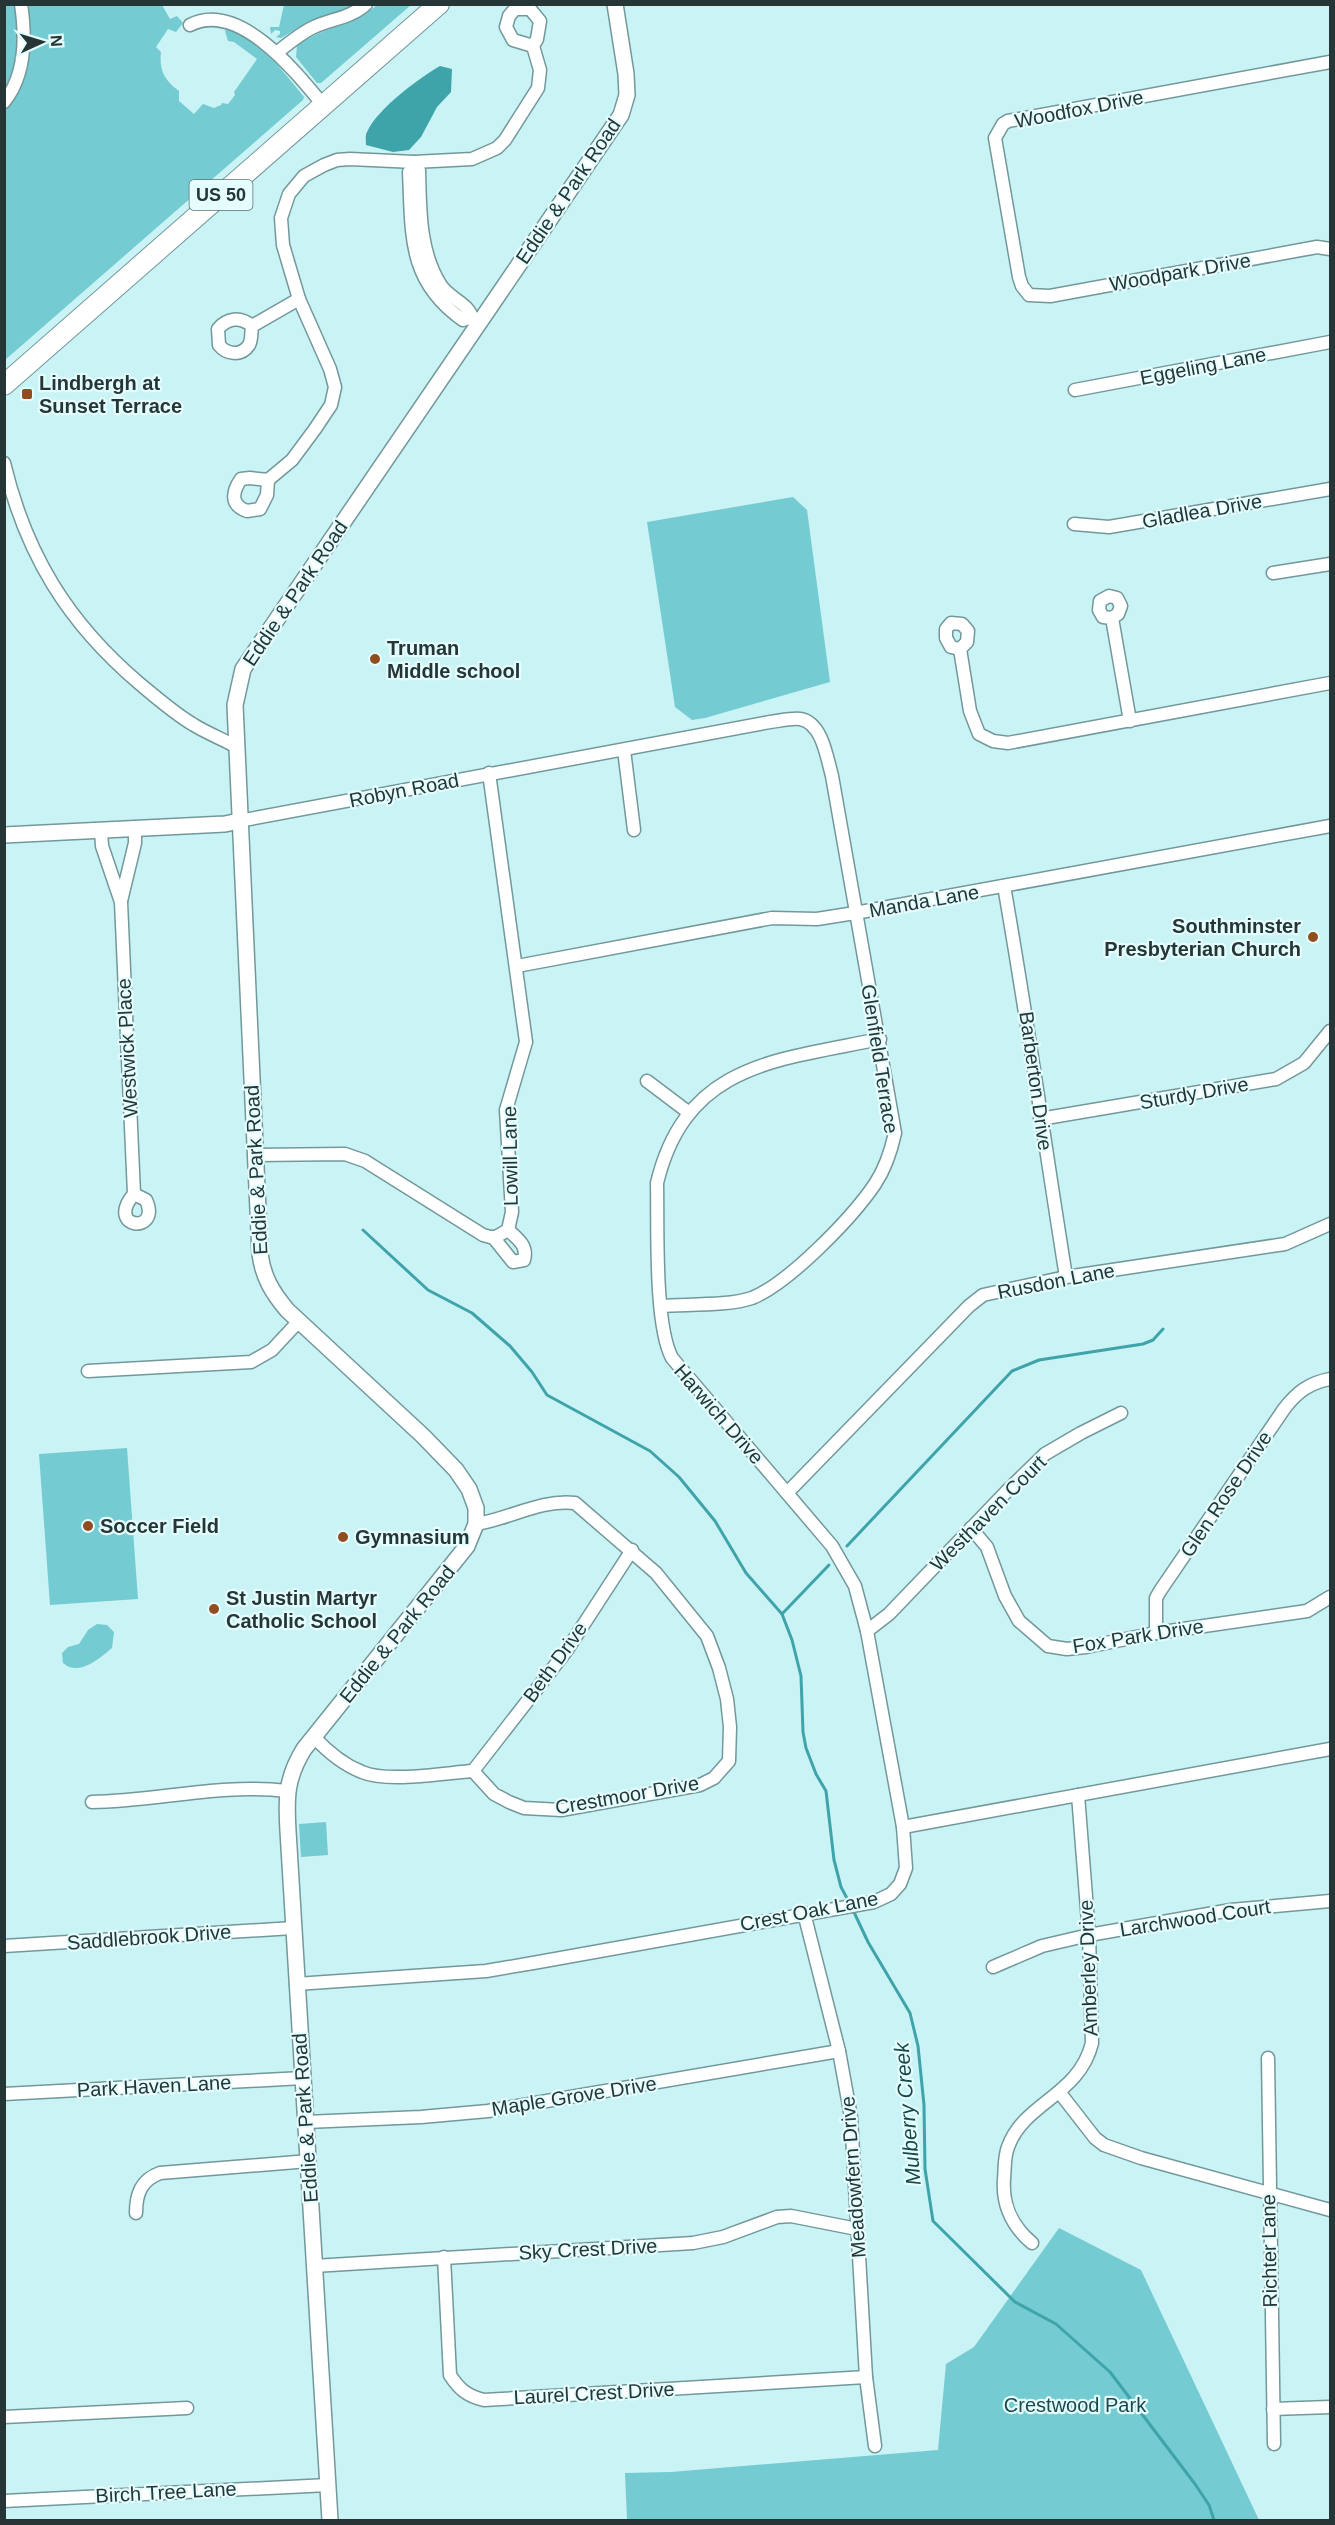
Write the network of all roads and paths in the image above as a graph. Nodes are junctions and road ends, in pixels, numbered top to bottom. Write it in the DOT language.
graph roads {
  1 [pos="21,4"];
  2 [pos="366,4"];
  3 [pos="439,4"];
  4 [pos="615,4"];
  5 [pos="190,25"];
  6 [pos="533,46"];
  7 [pos="279,51"];
  8 [pos="1330,62"];
  9 [pos="4,102"];
  10 [pos="324,106"];
  11 [pos="414,164"];
  12 [pos="1330,249"];
  13 [pos="1029,295"];
  14 [pos="299,299"];
  15 [pos="476,320"];
  16 [pos="252,326"];
  17 [pos="1330,342"];
  18 [pos="4,385"];
  19 [pos="1076,390"];
  20 [pos="4,463"];
  21 [pos="268,480"];
  22 [pos="1330,489"];
  23 [pos="1074,524"];
  24 [pos="1330,564"];
  25 [pos="1273,573"];
  26 [pos="1113,618"];
  27 [pos="960,649"];
  28 [pos="1330,683"];
  29 [pos="801,719"];
  30 [pos="1130,721"];
  31 [pos="235,746"];
  32 [pos="624,750"];
  33 [pos="489,774"];
  34 [pos="239,821"];
  35 [pos="1330,826"];
  36 [pos="135,829"];
  37 [pos="101,830"];
  38 [pos="634,830"];
  39 [pos="4,835"];
  40 [pos="1004,886"];
  41 [pos="121,902"];
  42 [pos="855,913"];
  43 [pos="517,966"];
  44 [pos="1330,1031"];
  45 [pos="880,1039"];
  46 [pos="646,1081"];
  47 [pos="688,1112"];
  48 [pos="1040,1119"];
  49 [pos="255,1155"];
  50 [pos="134,1194"];
  51 [pos="1330,1224"];
  52 [pos="508,1230"];
  53 [pos="493,1237"];
  54 [pos="1066,1276"];
  55 [pos="661,1306"];
  56 [pos="299,1321"];
  57 [pos="88,1371"];
  58 [pos="1330,1379"];
  59 [pos="1121,1413"];
  60 [pos="787,1493"];
  61 [pos="476,1524"];
  62 [pos="971,1528"];
  63 [pos="632,1550"];
  64 [pos="1330,1597"];
  65 [pos="867,1631"];
  66 [pos="1156,1633"];
  67 [pos="314,1737"];
  68 [pos="1330,1749"];
  69 [pos="473,1771"];
  70 [pos="287,1791"];
  71 [pos="1078,1795"];
  72 [pos="92,1802"];
  73 [pos="903,1827"];
  74 [pos="1330,1901"];
  75 [pos="804,1912"];
  76 [pos="294,1928"];
  77 [pos="1089,1935"];
  78 [pos="4,1946"];
  79 [pos="993,1967"];
  80 [pos="296,1984"];
  81 [pos="839,2051"];
  82 [pos="1268,2058"];
  83 [pos="303,2078"];
  84 [pos="1060,2093"];
  85 [pos="4,2094"];
  86 [pos="306,2122"];
  87 [pos="309,2162"];
  88 [pos="1268,2191"];
  89 [pos="1330,2210"];
  90 [pos="135,2213"];
  91 [pos="857,2229"];
  92 [pos="1032,2243"];
  93 [pos="444,2257"];
  94 [pos="314,2266"];
  95 [pos="866,2377"];
  96 [pos="187,2408"];
  97 [pos="1330,2408"];
  98 [pos="1273,2409"];
  99 [pos="4,2417"];
  100 [pos="1274,2444"];
  101 [pos="874,2446"];
  102 [pos="328,2486"];
  103 [pos="4,2500"];
  104 [pos="330,2520"];
  1 -- 9 [label="street"];
  2 -- 7 [label="street"];
  3 -- 10 [label="main road, US 50"];
  4 -- 15 [label="street, Eddie & Park Road"];
  5 -- 7 [label="street"];
  6 -- 11 [label="street"];
  7 -- 10 [label="street"];
  8 -- 13 [label="street, Woodfox Drive"];
  10 -- 18 [label="main road, US 50"];
  11 -- 14 [label="street"];
  11 -- 15 [label="street"];
  12 -- 13 [label="street, Woodpark Drive"];
  14 -- 16 [label="street"];
  14 -- 21 [label="street"];
  15 -- 31 [label="street, Eddie & Park Road"];
  17 -- 19 [label="street, Eggeling Lane"];
  20 -- 31 [label="street"];
  22 -- 23 [label="street, Gladlea Drive"];
  24 -- 25 [label="street"];
  26 -- 30 [label="street"];
  27 -- 30 [label="street"];
  28 -- 30 [label="street"];
  29 -- 32 [label="street, Robyn Road"];
  29 -- 42 [label="street, Glenfield Terrace"];
  31 -- 34 [label="street, Eddie & Park Road"];
  32 -- 33 [label="street, Robyn Road"];
  32 -- 38 [label="street"];
  33 -- 34 [label="street, Robyn Road"];
  33 -- 43 [label="street, Lowill Lane"];
  34 -- 36 [label="street, Robyn Road"];
  34 -- 49 [label="street, Eddie & Park Road"];
  35 -- 40 [label="street, Manda Lane"];
  36 -- 37 [label="street, Robyn Road"];
  36 -- 41 [label="street, Westwick Place"];
  37 -- 39 [label="street, Robyn Road"];
  37 -- 41 [label="street, Westwick Place"];
  40 -- 42 [label="street, Manda Lane"];
  40 -- 48 [label="street, Barberton Drive"];
  41 -- 50 [label="street, Westwick Place"];
  42 -- 43 [label="street, Manda Lane"];
  42 -- 45 [label="street, Glenfield Terrace"];
  43 -- 52 [label="street, Lowill Lane"];
  44 -- 48 [label="street, Sturdy Drive"];
  45 -- 47 [label="street, Harwich Drive"];
  45 -- 55 [label="street, Glenfield Terrace"];
  46 -- 47 [label="street"];
  47 -- 55 [label="street, Harwich Drive"];
  48 -- 54 [label="street, Barberton Drive"];
  49 -- 53 [label="street"];
  49 -- 56 [label="street, Eddie & Park Road"];
  51 -- 54 [label="street, Rusdon Lane"];
  52 -- 53 [label="street, Lowill Lane"];
  52 -- 53 [label="street"];
  54 -- 60 [label="street, Rusdon Lane"];
  55 -- 60 [label="street, Harwich Drive"];
  56 -- 57 [label="street"];
  56 -- 61 [label="street, Eddie & Park Road"];
  58 -- 66 [label="street, Glen Rose Drive"];
  59 -- 62 [label="street, Westhaven Court"];
  60 -- 65 [label="street, Harwich Drive"];
  61 -- 63 [label="street"];
  61 -- 67 [label="street, Eddie & Park Road"];
  62 -- 65 [label="street, Westhaven Court"];
  62 -- 66 [label="street, Fox Park Drive"];
  63 -- 69 [label="street, Beth Drive"];
  63 -- 69 [label="street, Crestmoor Drive"];
  64 -- 66 [label="street, Fox Park Drive"];
  65 -- 73 [label="street, Harwich Drive"];
  67 -- 69 [label="street"];
  67 -- 70 [label="street, Eddie & Park Road"];
  68 -- 71 [label="street"];
  70 -- 72 [label="street"];
  70 -- 76 [label="street, Eddie & Park Road"];
  71 -- 73 [label="street"];
  71 -- 77 [label="street, Amberley Drive"];
  73 -- 75 [label="street, Crest Oak Lane"];
  74 -- 77 [label="street, Larchwood Court"];
  75 -- 80 [label="street, Crest Oak Lane"];
  75 -- 81 [label="street, Meadowfern Drive"];
  76 -- 78 [label="street, Saddlebrook Drive"];
  76 -- 80 [label="street, Eddie & Park Road"];
  77 -- 79 [label="street, Larchwood Court"];
  77 -- 84 [label="street, Amberley Drive"];
  80 -- 83 [label="street, Eddie & Park Road"];
  81 -- 86 [label="street, Maple Grove Drive"];
  81 -- 91 [label="street, Meadowfern Drive"];
  82 -- 88 [label="street, Richter Lane"];
  83 -- 85 [label="street, Park Haven Lane"];
  83 -- 86 [label="street, Eddie & Park Road"];
  84 -- 88 [label="street"];
  84 -- 92 [label="street, Amberley Drive"];
  86 -- 87 [label="street, Eddie & Park Road"];
  87 -- 90 [label="street"];
  87 -- 94 [label="street, Eddie & Park Road"];
  88 -- 89 [label="street"];
  88 -- 98 [label="street, Richter Lane"];
  91 -- 93 [label="street, Sky Crest Drive"];
  91 -- 95 [label="street, Meadowfern Drive"];
  93 -- 94 [label="street, Sky Crest Drive"];
  93 -- 95 [label="street, Laurel Crest Drive"];
  94 -- 102 [label="street, Eddie & Park Road"];
  95 -- 101 [label="street, Meadowfern Drive"];
  96 -- 99 [label="street"];
  97 -- 98 [label="street"];
  98 -- 100 [label="street, Richter Lane"];
  102 -- 103 [label="street, Birch Tree Lane"];
  102 -- 104 [label="street, Eddie & Park Road"];
}
